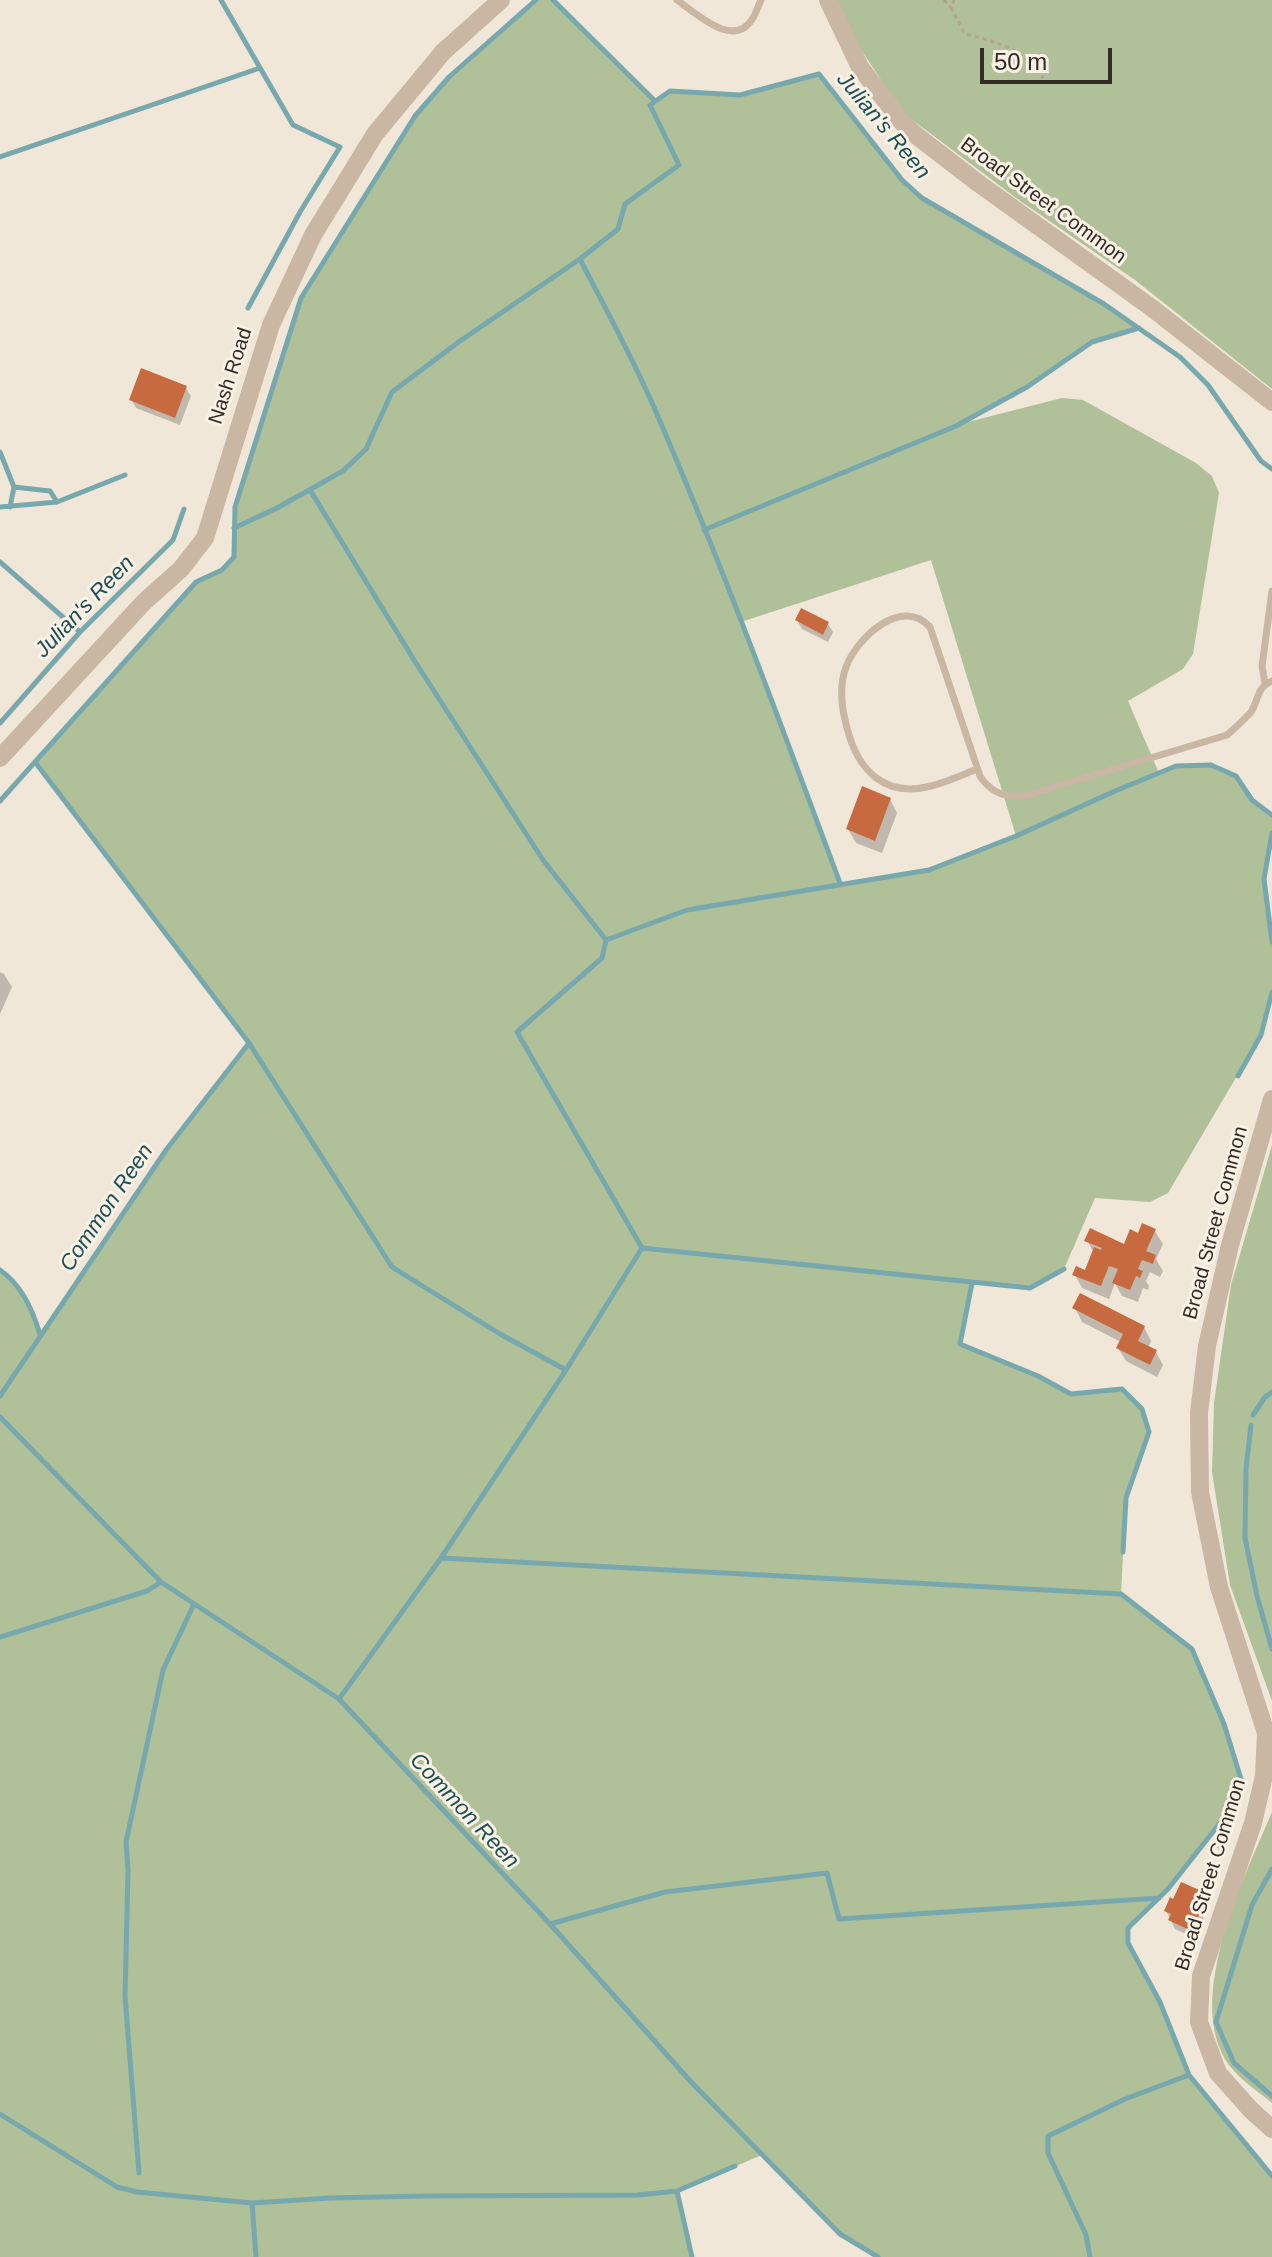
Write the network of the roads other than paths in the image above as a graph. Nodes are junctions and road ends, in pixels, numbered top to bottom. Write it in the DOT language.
graph roads {
  1 [pos="501,0"];
  2 [pos="677,0"];
  3 [pos="761,0"];
  4 [pos="828,0"];
  5 [pos="1272,402"];
  6 [pos="1272,591"];
  7 [pos="1269,682"];
  8 [pos="0,758"];
  9 [pos="977,769"];
  10 [pos="1272,1099"];
  11 [pos="1272,2129"];
  1 -- 8 [label="street, Nash Road"];
  2 -- 3 [label="lane"];
  4 -- 5 [label="street, Broad Street Common"];
  6 -- 7 [label="lane"];
  7 -- 9 [label="lane"];
  9 -- 9 [label="lane"];
  10 -- 11 [label="street, Broad Street Common"];
}
